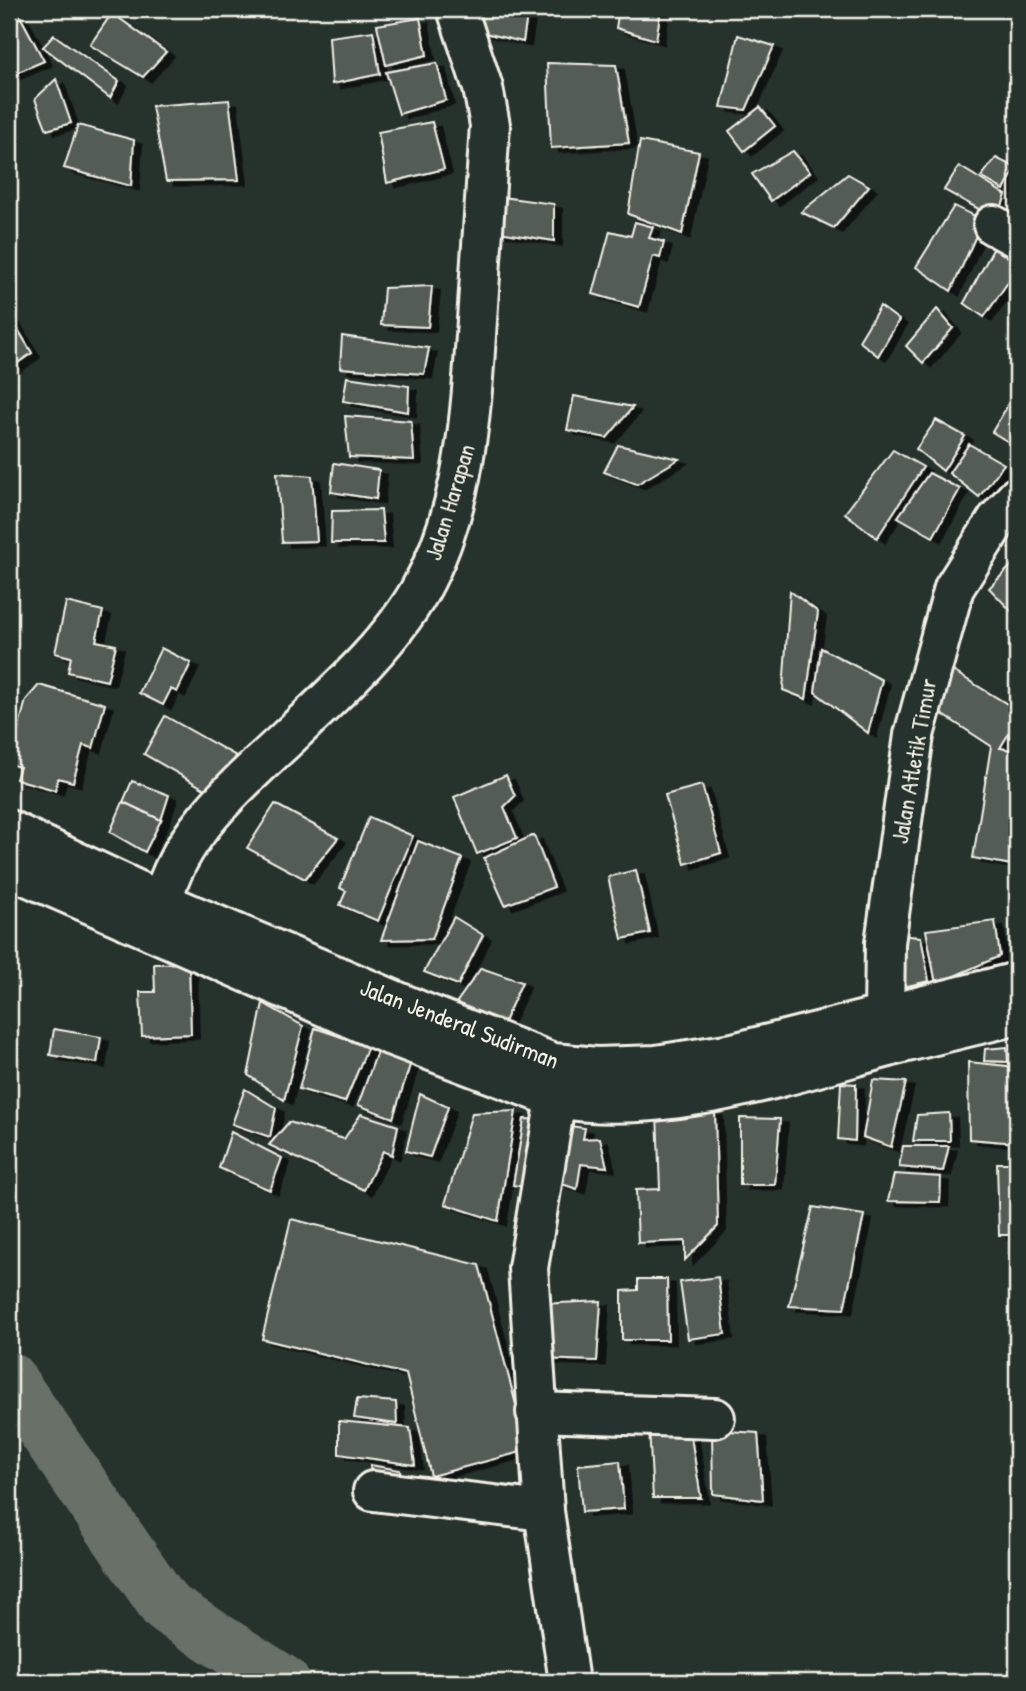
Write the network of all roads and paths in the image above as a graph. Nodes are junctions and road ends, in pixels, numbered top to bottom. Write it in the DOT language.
graph roads {
  1 [pos="457,9"];
  2 [pos="1017,497"];
  3 [pos="9,830"];
  4 [pos="9,869"];
  5 [pos="162,902"];
  6 [pos="1017,982"];
  7 [pos="1017,1015"];
  8 [pos="886,1032"];
  9 [pos="556,1098"];
  10 [pos="536,1412"];
  11 [pos="715,1418"];
  12 [pos="373,1491"];
  13 [pos="544,1511"];
  14 [pos="569,1682"];
  1 -- 5 [label="street, Jalan Harapan"];
  2 -- 8 [label="street, Jalan Atletik Timur"];
  3 -- 5 [label="street, Jalan Jenderal Sudirman"];
  4 -- 9 [label="street, Jalan Jenderal Sudirman"];
  5 -- 8 [label="street, Jalan Jenderal Sudirman"];
  6 -- 8 [label="street, Jalan Jenderal Sudirman"];
  7 -- 8 [label="street, Jalan Jenderal Sudirman"];
  8 -- 9 [label="street, Jalan Jenderal Sudirman"];
  9 -- 10 [label="street"];
  10 -- 11 [label="street"];
  10 -- 13 [label="street"];
  12 -- 13 [label="street"];
  13 -- 14 [label="street"];
}
